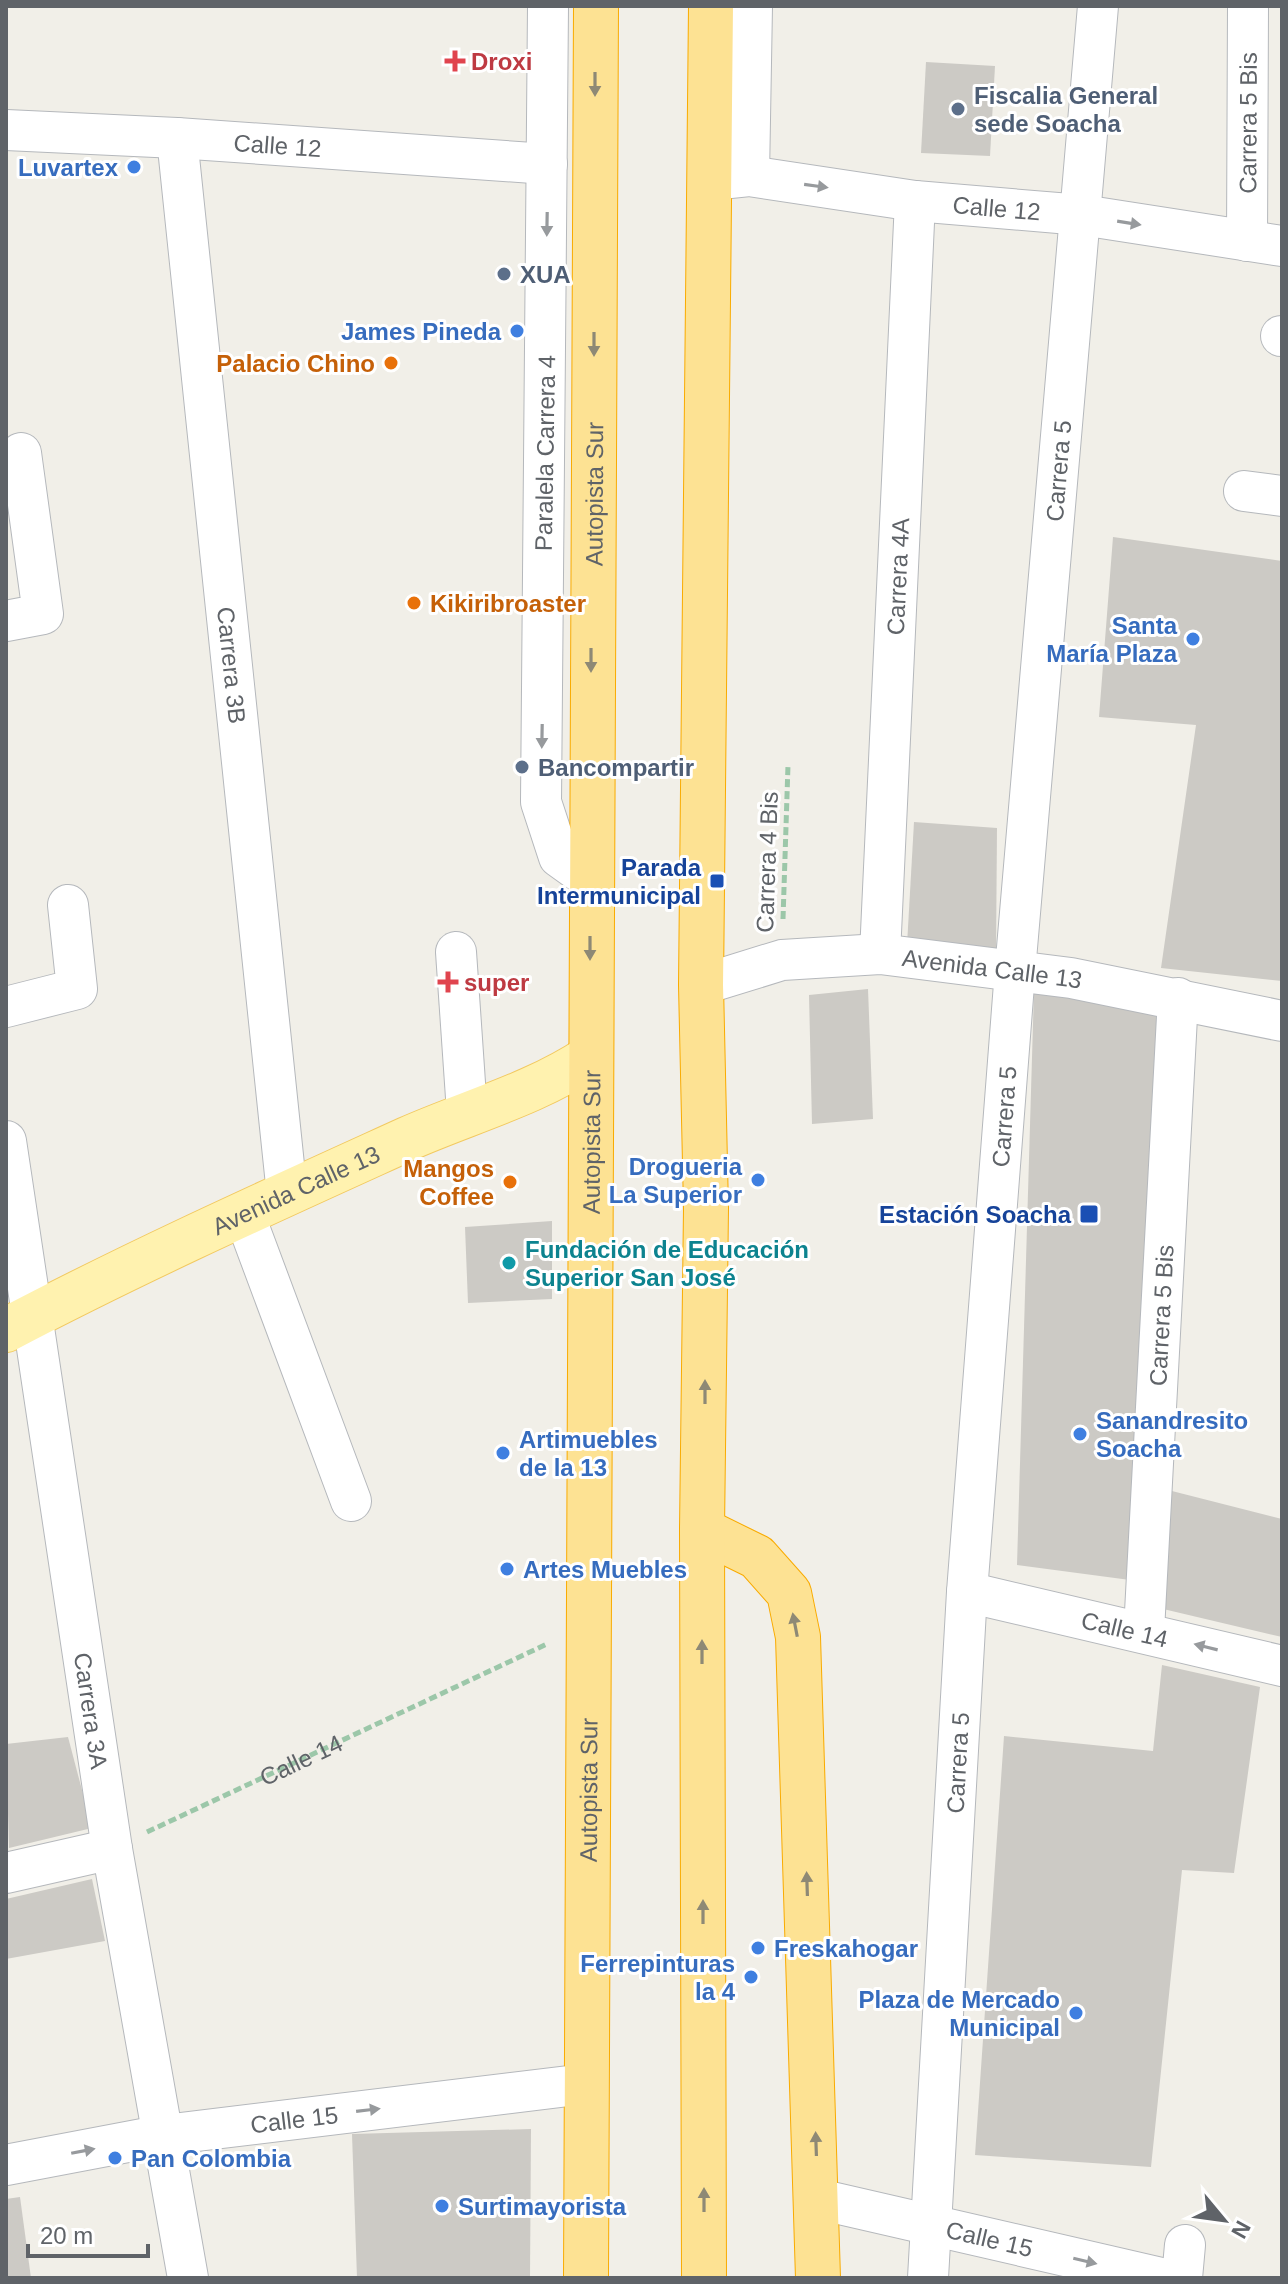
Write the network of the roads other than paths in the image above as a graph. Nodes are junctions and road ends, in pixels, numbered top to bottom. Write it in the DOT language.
graph roads {
  1 [pos="548,6"];
  2 [pos="596,6"];
  3 [pos="711,6"];
  4 [pos="752,6"];
  5 [pos="1098,6"];
  6 [pos="1248,6"];
  7 [pos="6,130"];
  8 [pos="177,138"];
  9 [pos="547,164"];
  10 [pos="730,178"];
  11 [pos="915,201"];
  12 [pos="1082,215"];
  13 [pos="1265,244"];
  14 [pos="21,453"];
  15 [pos="6,621"];
  16 [pos="591,880"];
  17 [pos="68,905"];
  18 [pos="456,952"];
  19 [pos="880,954"];
  20 [pos="1015,971"];
  21 [pos="701,985"];
  22 [pos="1178,998"];
  23 [pos="6,1007"];
  24 [pos="1282,1021"];
  25 [pos="590,1057"];
  26 [pos="467,1112"];
  27 [pos="6,1141"];
  28 [pos="287,1194"];
  29 [pos="244,1214"];
  30 [pos="19,1324"];
  31 [pos="351,1501"];
  32 [pos="702,1530"];
  33 [pos="967,1592"];
  34 [pos="1144,1631"];
  35 [pos="1282,1666"];
  36 [pos="112,1849"];
  37 [pos="6,1873"];
  38 [pos="585,2084"];
  39 [pos="164,2135"];
  40 [pos="6,2165"];
  41 [pos="818,2199"];
  42 [pos="929,2226"];
  43 [pos="188,2278"];
  44 [pos="586,2278"];
  45 [pos="704,2278"];
  46 [pos="818,2278"];
  47 [pos="928,2278"];
  48 [pos="1161,2278"];
  1 -- 9 [label="street, Paralela Carrera 4"];
  2 -- 16 [label="highway, Autopista Sur, one-way"];
  3 -- 10 [label="highway"];
  4 -- 10 [label="street"];
  5 -- 12 [label="street, Carrera 5"];
  6 -- 13 [label="street, Carrera 5 Bis"];
  7 -- 8 [label="street, Calle 12"];
  8 -- 9 [label="street, Calle 12"];
  8 -- 28 [label="street, Carrera 3B"];
  9 -- 16 [label="street, Paralela Carrera 4, one-way"];
  10 -- 11 [label="street, Calle 12, one-way"];
  10 -- 21 [label="highway"];
  11 -- 12 [label="street, Calle 12"];
  11 -- 19 [label="street, Carrera 4A"];
  12 -- 13 [label="street, Calle 12, one-way"];
  12 -- 20 [label="street, Carrera 5"];
  14 -- 15 [label="street"];
  16 -- 25 [label="highway, Autopista Sur, one-way"];
  17 -- 23 [label="street"];
  18 -- 26 [label="street"];
  19 -- 20 [label="street, Avenida Calle 13"];
  19 -- 21 [label="street, Avenida Calle 13"];
  20 -- 22 [label="street, Avenida Calle 13"];
  20 -- 33 [label="street, Carrera 5"];
  32 -- 21 [label="highway, one-way"];
  22 -- 24 [label="street, Avenida Calle 13"];
  22 -- 34 [label="street, Carrera 5 Bis"];
  25 -- 26 [label="main road, Avenida Calle 13"];
  25 -- 38 [label="highway, Autopista Sur"];
  26 -- 28 [label="main road, Avenida Calle 13"];
  27 -- 30 [label="street, Carrera 3A"];
  28 -- 29 [label="main road, Avenida Calle 13"];
  29 -- 30 [label="main road, Avenida Calle 13"];
  29 -- 31 [label="street"];
  30 -- 36 [label="street, Carrera 3A"];
  41 -- 32 [label="highway, one-way"];
  45 -- 32 [label="highway, one-way"];
  33 -- 34 [label="street, Calle 14"];
  33 -- 42 [label="street, Carrera 5"];
  35 -- 34 [label="street, Calle 14, one-way"];
  36 -- 37 [label="street"];
  36 -- 39 [label="street, Carrera 3A"];
  39 -- 38 [label="street, Calle 15, one-way"];
  38 -- 44 [label="highway, Autopista Sur"];
  40 -- 39 [label="street, Calle 15, one-way"];
  39 -- 43 [label="street, Carrera 3A"];
  41 -- 42 [label="street, Calle 15"];
  41 -- 46 [label="highway"];
  42 -- 47 [label="street, Carrera 5"];
  42 -- 48 [label="street, Calle 15, one-way"];
}
